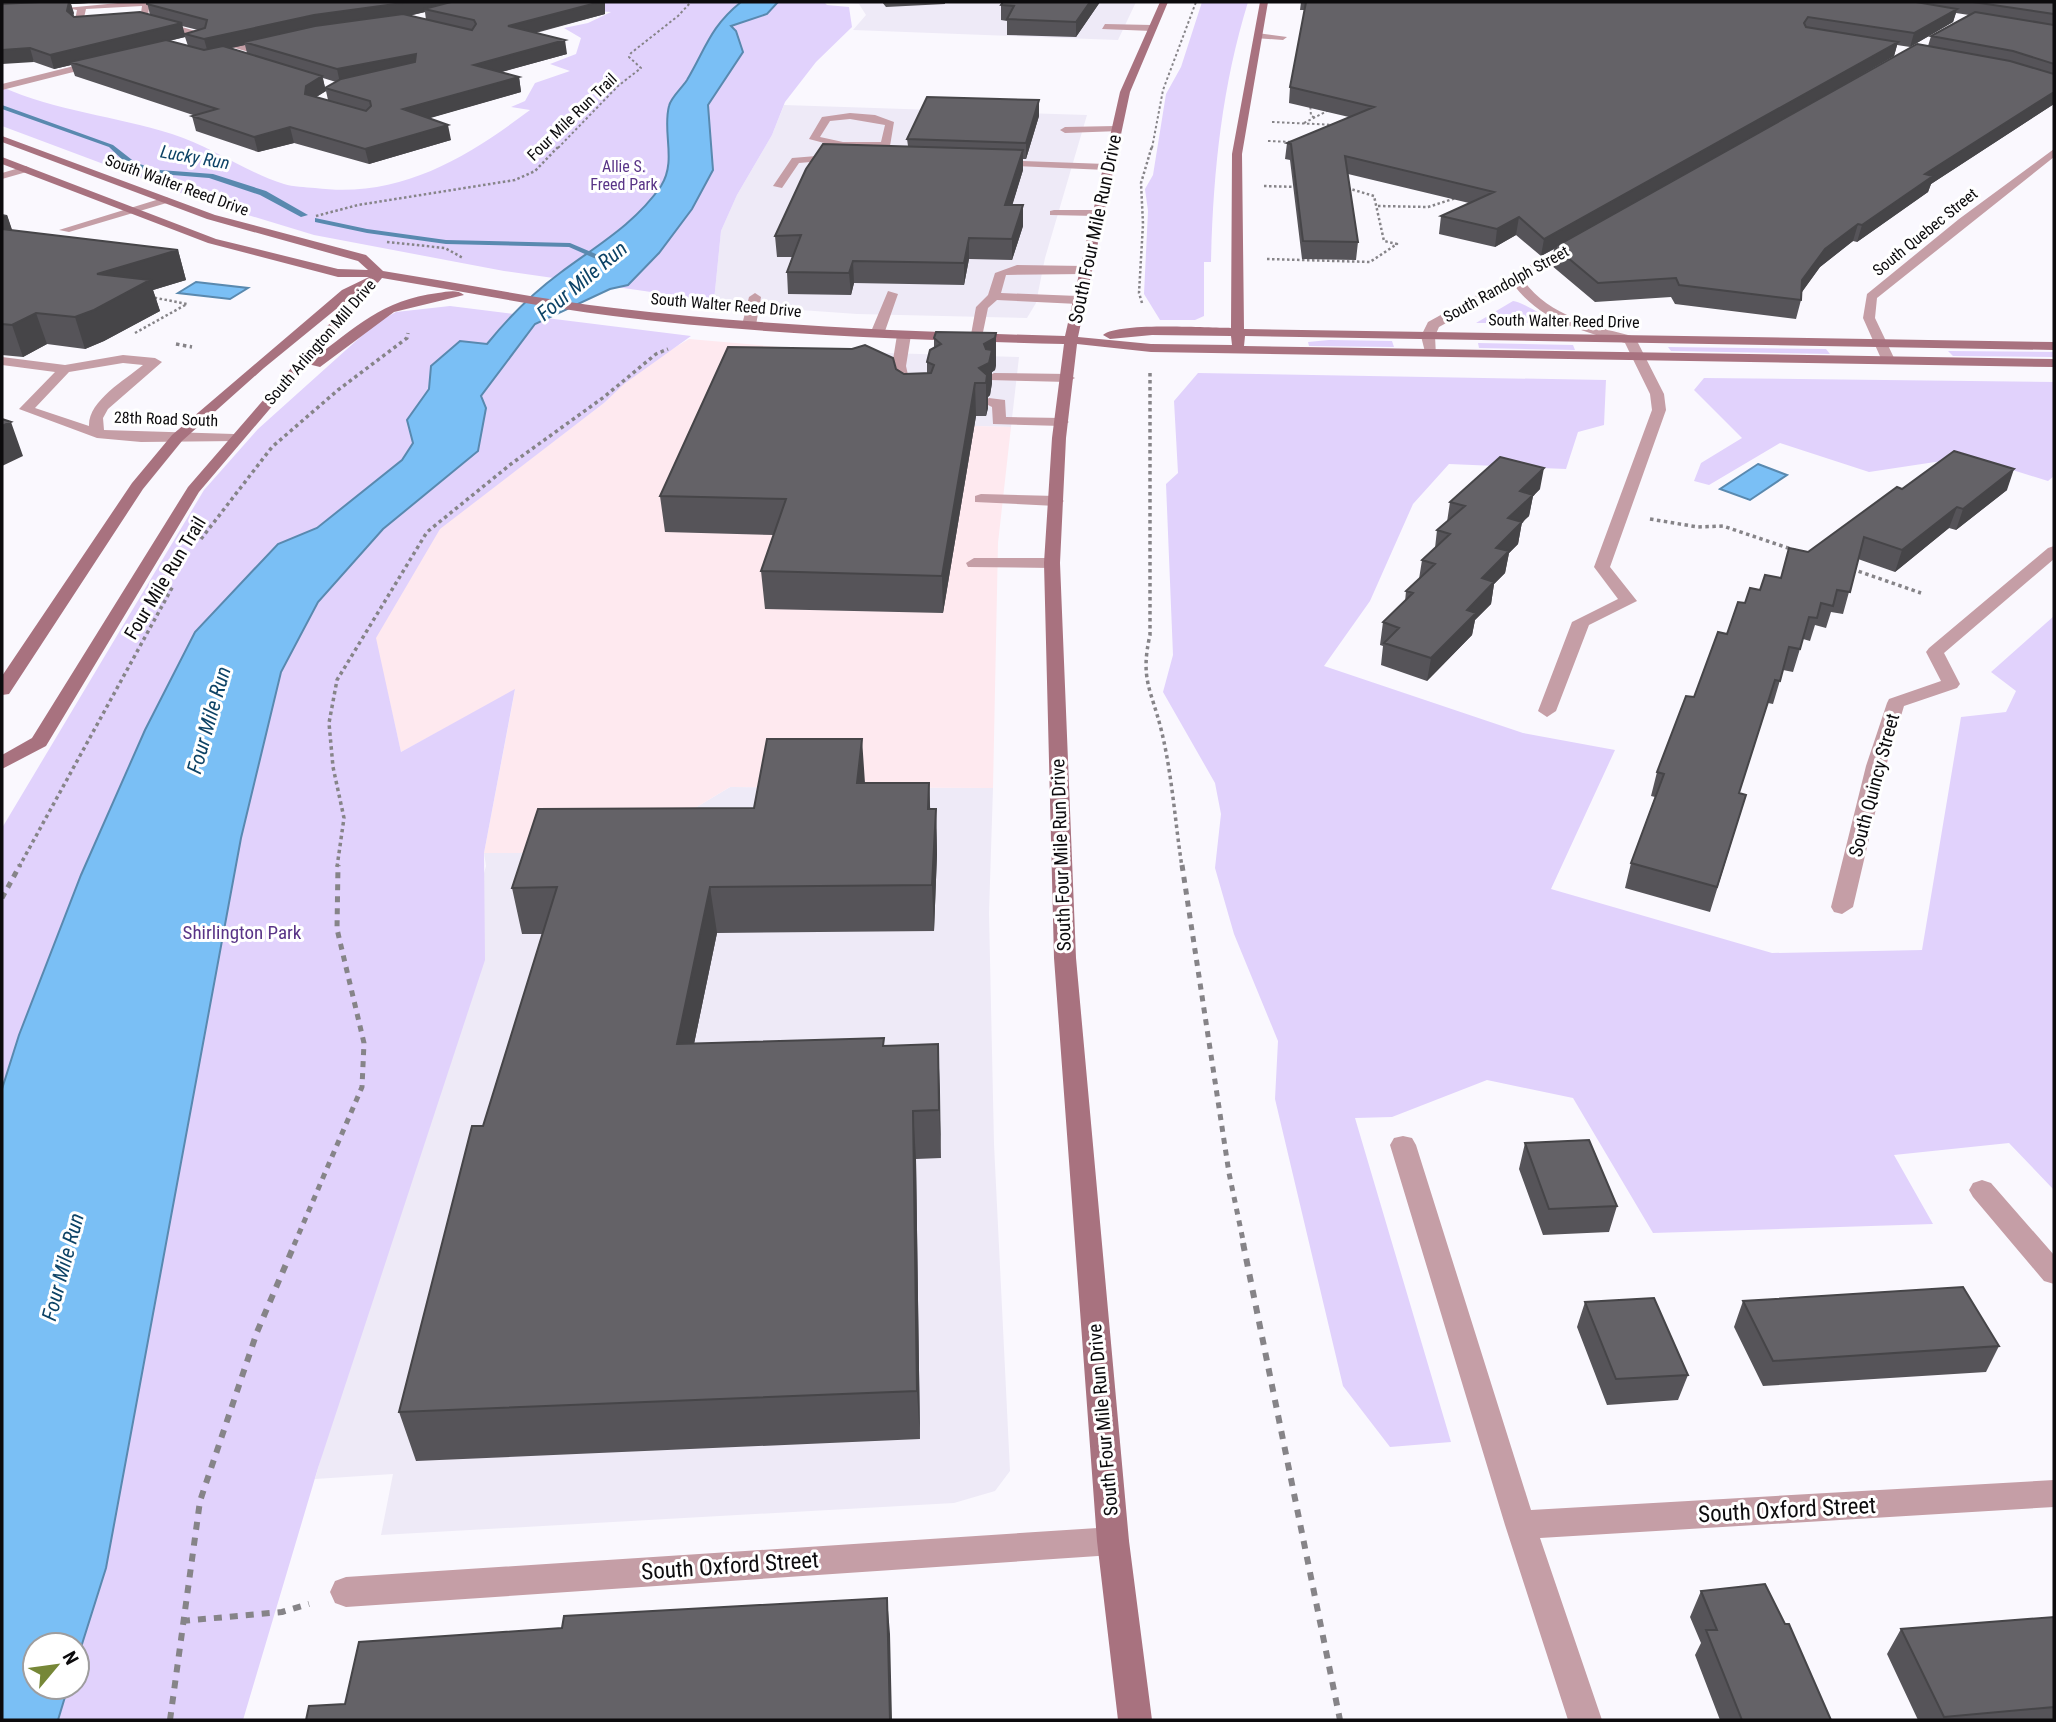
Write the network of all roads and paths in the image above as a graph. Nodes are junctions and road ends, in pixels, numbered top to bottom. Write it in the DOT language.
graph roads {
  1 [pos="691,2"];
  2 [pos="1164,2"];
  3 [pos="1196,2"];
  4 [pos="1264,2"];
  5 [pos="82,8"];
  6 [pos="55,9"];
  7 [pos="145,20"];
  8 [pos="131,21"];
  9 [pos="105,23"];
  10 [pos="1105,27"];
  11 [pos="1152,28"];
  12 [pos="1257,36"];
  13 [pos="205,37"];
  14 [pos="1283,37"];
  15 [pos="180,42"];
  16 [pos="261,47"];
  17 [pos="249,50"];
  18 [pos="226,55"];
  19 [pos="110,61"];
  20 [pos="2,85"];
  21 [pos="1310,98"];
  22 [pos="1331,109"];
  23 [pos="1316,118"];
  24 [pos="1264,122"];
  25 [pos="1304,123"];
  26 [pos="1337,125"];
  27 [pos="1116,129"];
  28 [pos="1065,130"];
  29 [pos="2,139"];
  30 [pos="1262,141"];
  31 [pos="1301,142"];
  32 [pos="885,145"];
  33 [pos="2054,152"];
  34 [pos="857,158"];
  35 [pos="870,158"];
  36 [pos="2,160"];
  37 [pos="896,160"];
  38 [pos="909,160"];
  39 [pos="988,163"];
  40 [pos="1106,167"];
  41 [pos="26,169"];
  42 [pos="2,176"];
  43 [pos="778,186"];
  44 [pos="1263,186"];
  45 [pos="1334,186"];
  46 [pos="1300,187"];
  47 [pos="1461,196"];
  48 [pos="166,200"];
  49 [pos="1378,206"];
  50 [pos="132,210"];
  51 [pos="1054,213"];
  52 [pos="1096,213"];
  53 [pos="309,218"];
  54 [pos="65,230"];
  55 [pos="1589,237"];
  56 [pos="386,242"];
  57 [pos="463,258"];
  58 [pos="1264,259"];
  59 [pos="1084,270"];
  60 [pos="379,274"];
  61 [pos="1516,279"];
  62 [pos="475,292"];
  63 [pos="892,294"];
  64 [pos="147,296"];
  65 [pos="994,296"];
  66 [pos="755,297"];
  67 [pos="1078,300"];
  68 [pos="1143,307"];
  69 [pos="409,323"];
  70 [pos="749,325"];
  71 [pos="1237,332"];
  72 [pos="877,334"];
  73 [pos="904,335"];
  74 [pos="1428,336"];
  75 [pos="975,337"];
  76 [pos="126,338"];
  77 [pos="1073,340"];
  78 [pos="1630,340"];
  79 [pos="169,344"];
  80 [pos="1881,344"];
  81 [pos="192,346"];
  82 [pos="2054,346"];
  83 [pos="679,348"];
  84 [pos="1238,350"];
  85 [pos="1431,353"];
  86 [pos="1638,356"];
  87 [pos="1888,360"];
  88 [pos="2,361"];
  89 [pos="2054,363"];
  90 [pos="1151,364"];
  91 [pos="65,369"];
  92 [pos="1068,378"];
  93 [pos="277,393"];
  94 [pos="919,394"];
  95 [pos="1062,422"];
  96 [pos="97,434"];
  97 [pos="177,438"];
  98 [pos="234,439"];
  99 [pos="981,499"];
  100 [pos="1056,501"];
  101 [pos="1639,517"];
  102 [pos="196,546"];
  103 [pos="2054,551"];
  104 [pos="1802,552"];
  105 [pos="974,563"];
  106 [pos="1052,563"];
  107 [pos="1842,566"];
  108 [pos="177,580"];
  109 [pos="1921,593"];
  110 [pos="2,690"];
  111 [pos="1547,711"];
  112 [pos="2,764"];
  113 [pos="2,898"];
  114 [pos="1842,907"];
  115 [pos="1403,1145"];
  116 [pos="1982,1190"];
  117 [pos="2054,1273"];
  118 [pos="2054,1494"];
  119 [pos="1520,1525"];
  120 [pos="1113,1541"];
  121 [pos="346,1592"];
  122 [pos="182,1621"];
  123 [pos="170,1720"];
  124 [pos="1135,1720"];
  125 [pos="1340,1720"];
  126 [pos="1585,1720"];
  1 -- 53 [label="path, Four Mile Run Trail"];
  2 -- 11 [label="main road, South Four Mile Run Drive"];
  3 -- 68 [label="path"];
  4 -- 12 [label="main road"];
  5 -- 6 [label="street"];
  5 -- 7 [label="street"];
  5 -- 9 [label="street"];
  7 -- 8 [label="street"];
  7 -- 13 [label="street"];
  10 -- 11 [label="street"];
  11 -- 27 [label="main road, South Four Mile Run Drive"];
  12 -- 14 [label="street"];
  12 -- 71 [label="main road"];
  13 -- 15 [label="street"];
  13 -- 17 [label="street"];
  16 -- 17 [label="street"];
  17 -- 18 [label="street"];
  19 -- 20 [label="street"];
  21 -- 23 [label="path"];
  22 -- 23 [label="path"];
  23 -- 25 [label="path"];
  24 -- 25 [label="path"];
  25 -- 26 [label="path"];
  27 -- 28 [label="street"];
  27 -- 40 [label="main road, South Four Mile Run Drive"];
  29 -- 48 [label="main road, South Walter Reed Drive"];
  30 -- 31 [label="path"];
  32 -- 32 [label="street"];
  32 -- 37 [label="street"];
  33 -- 80 [label="street, South Quebec Street"];
  34 -- 43 [label="street"];
  35 -- 37 [label="street"];
  36 -- 41 [label="main road, South Walter Reed Drive"];
  37 -- 38 [label="street"];
  39 -- 40 [label="street"];
  40 -- 52 [label="main road, South Four Mile Run Drive"];
  41 -- 42 [label="street"];
  41 -- 50 [label="main road, South Walter Reed Drive"];
  44 -- 46 [label="path"];
  45 -- 49 [label="path"];
  47 -- 49 [label="path"];
  48 -- 50 [label="street"];
  48 -- 60 [label="main road, South Walter Reed Drive"];
  49 -- 58 [label="path"];
  50 -- 54 [label="street"];
  50 -- 60 [label="main road, South Walter Reed Drive"];
  51 -- 52 [label="street"];
  52 -- 59 [label="main road, South Four Mile Run Drive"];
  55 -- 61 [label="street, South Randolph Street"];
  56 -- 57 [label="path"];
  59 -- 65 [label="street"];
  59 -- 67 [label="main road, South Four Mile Run Drive"];
  60 -- 62 [label="main road, South Walter Reed Drive"];
  60 -- 93 [label="main road, South Arlington Mill Drive"];
  60 -- 97 [label="main road, South Arlington Mill Drive"];
  61 -- 74 [label="street, South Randolph Street"];
  61 -- 78 [label="street"];
  62 -- 70 [label="main road, South Walter Reed Drive"];
  62 -- 93 [label="main road"];
  63 -- 72 [label="street"];
  64 -- 76 [label="path"];
  65 -- 67 [label="street"];
  65 -- 75 [label="street"];
  66 -- 70 [label="street"];
  67 -- 77 [label="main road, South Four Mile Run Drive"];
  69 -- 102 [label="path, Four Mile Run Trail"];
  70 -- 72 [label="main road, South Walter Reed Drive"];
  71 -- 74 [label="main road, South Walter Reed Drive"];
  71 -- 77 [label="main road, South Walter Reed Drive"];
  71 -- 84 [label="main road"];
  72 -- 73 [label="main road, South Walter Reed Drive"];
  73 -- 75 [label="main road, South Walter Reed Drive"];
  73 -- 94 [label="street"];
  74 -- 78 [label="main road, South Walter Reed Drive"];
  74 -- 85 [label="street, South Randolph Street"];
  75 -- 77 [label="main road, South Walter Reed Drive"];
  77 -- 84 [label="main road, South Walter Reed Drive"];
  77 -- 92 [label="main road, South Four Mile Run Drive"];
  78 -- 80 [label="main road, South Walter Reed Drive"];
  78 -- 86 [label="street"];
  79 -- 81 [label="path"];
  80 -- 82 [label="main road, South Walter Reed Drive"];
  80 -- 87 [label="street, South Quebec Street"];
  83 -- 122 [label="path"];
  84 -- 85 [label="main road, South Walter Reed Drive"];
  85 -- 86 [label="main road, South Walter Reed Drive"];
  86 -- 87 [label="main road, South Walter Reed Drive"];
  86 -- 111 [label="street"];
  87 -- 89 [label="main road, South Walter Reed Drive"];
  88 -- 91 [label="street, 28th Road South"];
  90 -- 125 [label="path"];
  91 -- 96 [label="street, 28th Road South"];
  91 -- 96 [label="street, 28th Road South"];
  92 -- 95 [label="main road, South Four Mile Run Drive"];
  92 -- 95 [label="street"];
  93 -- 98 [label="main road, South Arlington Mill Drive"];
  95 -- 100 [label="main road, South Four Mile Run Drive"];
  96 -- 97 [label="street, 28th Road South"];
  97 -- 98 [label="street, 28th Road South"];
  97 -- 110 [label="main road, South Arlington Mill Drive"];
  98 -- 112 [label="main road, South Arlington Mill Drive"];
  99 -- 100 [label="street"];
  100 -- 106 [label="main road, South Four Mile Run Drive"];
  101 -- 104 [label="path"];
  103 -- 114 [label="street, South Quincy Street"];
  105 -- 106 [label="street"];
  106 -- 120 [label="main road, South Four Mile Run Drive"];
  107 -- 109 [label="path"];
  108 -- 113 [label="path, Four Mile Run Trail"];
  115 -- 119 [label="street"];
  116 -- 117 [label="street"];
  118 -- 119 [label="street, South Oxford Street"];
  119 -- 126 [label="street"];
  120 -- 121 [label="street, South Oxford Street"];
  120 -- 124 [label="main road, South Four Mile Run Drive"];
  121 -- 122 [label="path"];
  122 -- 123 [label="path"];
}
